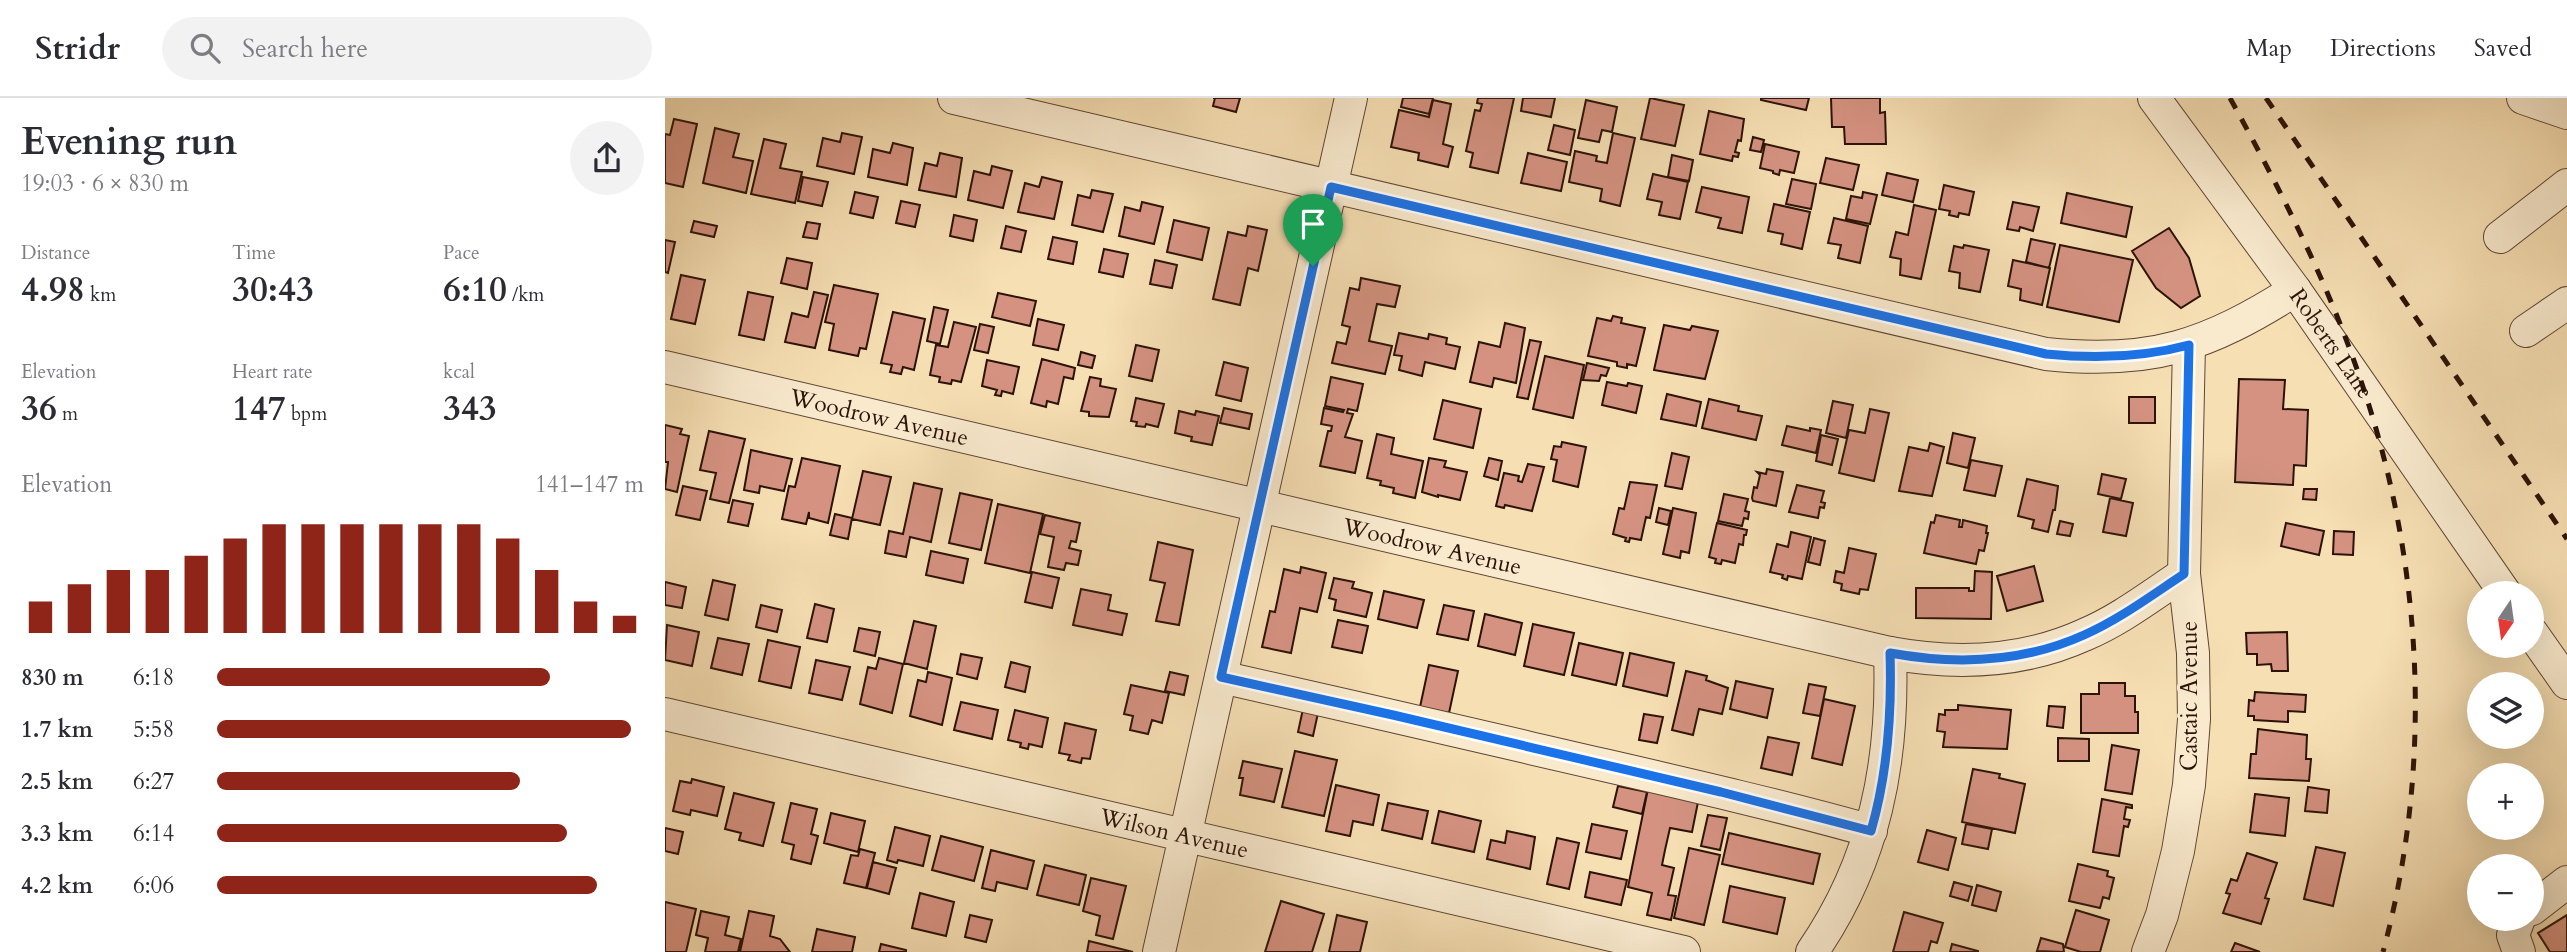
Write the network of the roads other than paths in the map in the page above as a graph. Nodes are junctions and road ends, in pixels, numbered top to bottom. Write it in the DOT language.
graph roads {
  1 [pos="954,98"];
  2 [pos="1350,98"];
  3 [pos="2154,98"];
  4 [pos="2523,98"];
  5 [pos="2567,113"];
  6 [pos="2567,185"];
  7 [pos="1331,187"];
  8 [pos="2500,237"];
  9 [pos="2295,290"];
  10 [pos="2567,303"];
  11 [pos="2526,331"];
  12 [pos="2189,345"];
  13 [pos="665,367"];
  14 [pos="1259,505"];
  15 [pos="2184,574"];
  16 [pos="2497,581"];
  17 [pos="2545,652"];
  18 [pos="1890,653"];
  19 [pos="1221,677"];
  20 [pos="2567,683"];
  21 [pos="665,714"];
  22 [pos="1871,831"];
  23 [pos="1185,835"];
  24 [pos="2567,882"];
  25 [pos="2544,900"];
  26 [pos="2514,931"];
  27 [pos="1576,940"];
  28 [pos="1159,952"];
  29 [pos="1684,952"];
  30 [pos="1812,952"];
  31 [pos="2148,952"];
  32 [pos="2519,952"];
  1 -- 7 [label="street"];
  2 -- 7 [label="street"];
  3 -- 9 [label="street, Roberts Lane"];
  4 -- 5 [label="street"];
  6 -- 8 [label="street"];
  7 -- 12 [label="street"];
  7 -- 14 [label="street"];
  9 -- 12 [label="street"];
  9 -- 16 [label="street, Roberts Lane"];
  10 -- 11 [label="street"];
  12 -- 15 [label="street, Castaic Avenue"];
  13 -- 14 [label="street, Woodrow Avenue"];
  14 -- 18 [label="street, Woodrow Avenue"];
  14 -- 19 [label="street"];
  15 -- 18 [label="street, Woodrow Avenue"];
  15 -- 31 [label="street, Castaic Avenue"];
  17 -- 20 [label="street"];
  18 -- 22 [label="street"];
  19 -- 22 [label="street"];
  19 -- 23 [label="street"];
  21 -- 23 [label="street, Wilson Avenue"];
  22 -- 30 [label="street"];
  23 -- 27 [label="street, Wilson Avenue"];
  23 -- 28 [label="street"];
  24 -- 25 [label="street"];
  26 -- 32 [label="street"];
  27 -- 29 [label="street, Wilson Avenue"];
}
